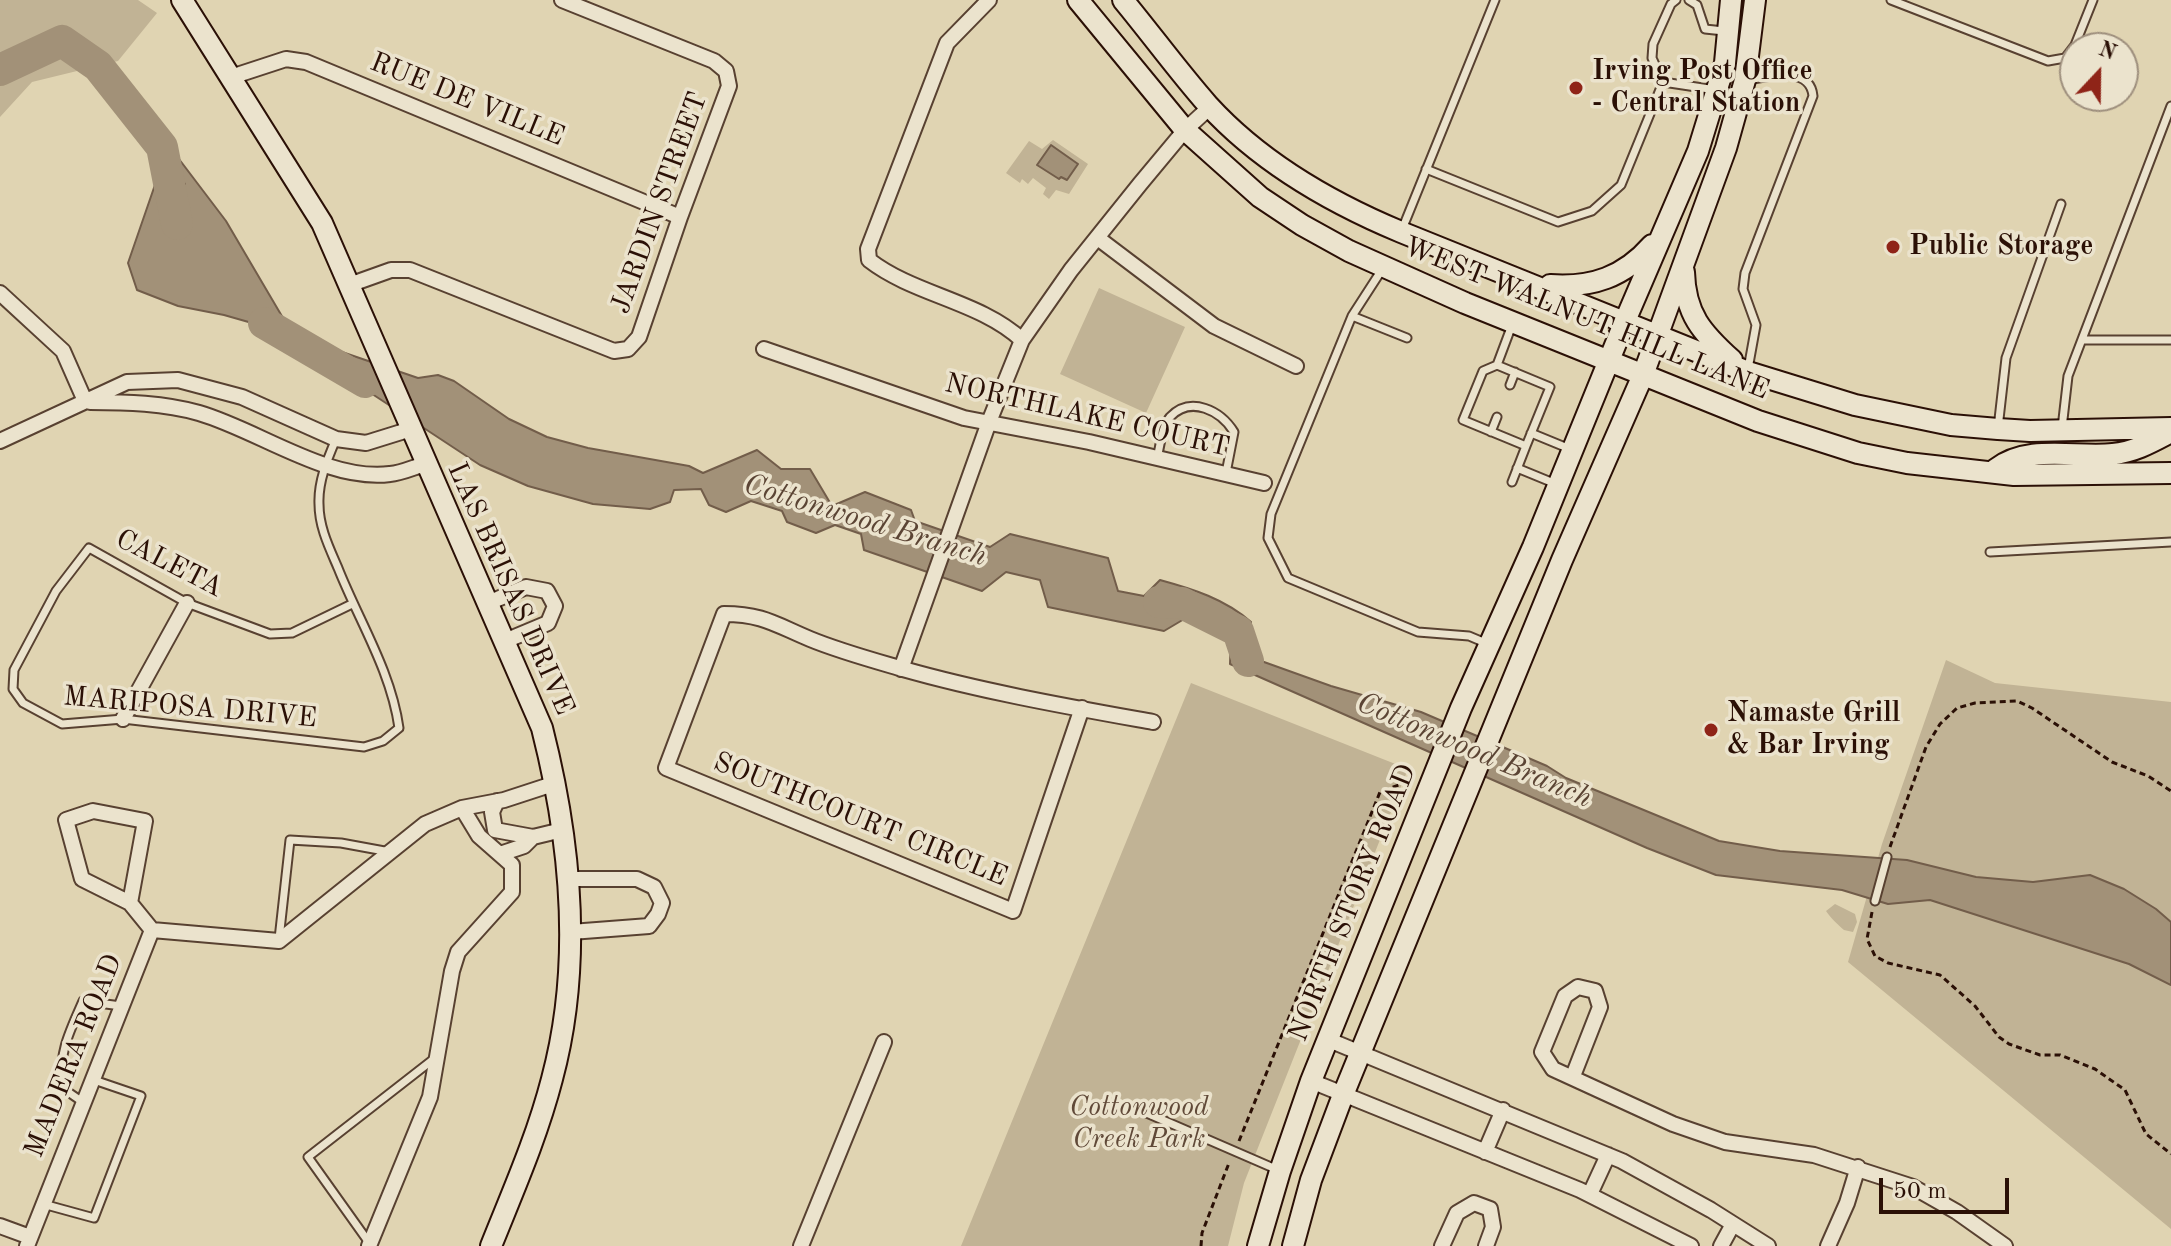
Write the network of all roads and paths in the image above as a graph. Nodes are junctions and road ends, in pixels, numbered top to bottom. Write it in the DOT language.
graph roads {
  1 [pos="182,0"];
  2 [pos="562,0"];
  3 [pos="989,0"];
  4 [pos="1078,0"];
  5 [pos="1123,0"];
  6 [pos="1495,0"];
  7 [pos="1676,0"];
  8 [pos="1689,0"];
  9 [pos="1731,0"];
  10 [pos="1755,0"];
  11 [pos="1891,0"];
  12 [pos="2093,0"];
  13 [pos="1727,32"];
  14 [pos="231,77"];
  15 [pos="1745,80"];
  16 [pos="1663,82"];
  17 [pos="1716,90"];
  18 [pos="2171,106"];
  19 [pos="1210,107"];
  20 [pos="1185,130"];
  21 [pos="1426,169"];
  22 [pos="2061,204"];
  23 [pos="680,217"];
  24 [pos="1401,232"];
  25 [pos="1663,233"];
  26 [pos="1099,239"];
  27 [pos="1684,263"];
  28 [pos="1384,267"];
  29 [pos="1531,284"];
  30 [pos="349,285"];
  31 [pos="3,300"];
  32 [pos="1352,316"];
  33 [pos="1625,321"];
  34 [pos="1513,323"];
  35 [pos="1658,335"];
  36 [pos="1407,338"];
  37 [pos="1022,340"];
  38 [pos="2082,340"];
  39 [pos="2171,340"];
  40 [pos="764,349"];
  41 [pos="1609,362"];
  42 [pos="1497,365"];
  43 [pos="1296,366"];
  44 [pos="1515,372"];
  45 [pos="1748,372"];
  46 [pos="1643,375"];
  47 [pos="1510,385"];
  48 [pos="85,401"];
  49 [pos="1497,417"];
  50 [pos="989,422"];
  51 [pos="411,429"];
  52 [pos="1998,429"];
  53 [pos="2062,430"];
  54 [pos="2171,430"];
  55 [pos="1491,432"];
  56 [pos="1531,433"];
  57 [pos="336,439"];
  58 [pos="0,441"];
  59 [pos="1526,446"];
  60 [pos="1573,450"];
  61 [pos="1157,459"];
  62 [pos="425,464"];
  63 [pos="325,467"];
  64 [pos="1517,468"];
  65 [pos="1996,473"];
  66 [pos="2171,473"];
  67 [pos="1225,475"];
  68 [pos="1512,482"];
  69 [pos="1264,483"];
  70 [pos="1558,485"];
  71 [pos="2171,542"];
  72 [pos="1533,547"];
  73 [pos="1990,552"];
  74 [pos="1562,560"];
  75 [pos="187,603"];
  76 [pos="488,603"];
  77 [pos="352,604"];
  78 [pos="505,641"];
  79 [pos="1490,644"];
  80 [pos="19,659"];
  81 [pos="901,669"];
  82 [pos="1082,708"];
  83 [pos="123,719"];
  84 [pos="1153,722"];
  85 [pos="1412,780"];
  86 [pos="556,783"];
  87 [pos="2171,791"];
  88 [pos="497,801"];
  89 [pos="462,808"];
  90 [pos="562,830"];
  91 [pos="533,837"];
  92 [pos="390,852"];
  93 [pos="500,854"];
  94 [pos="1887,857"];
  95 [pos="568,879"];
  96 [pos="1875,901"];
  97 [pos="130,903"];
  98 [pos="152,930"];
  99 [pos="571,932"];
  100 [pos="279,941"];
  101 [pos="123,1006"];
  102 [pos="1329,1040"];
  103 [pos="884,1042"];
  104 [pos="1360,1054"];
  105 [pos="437,1057"];
  106 [pos="1573,1076"];
  107 [pos="94,1080"];
  108 [pos="1311,1081"];
  109 [pos="1343,1095"];
  110 [pos="84,1103"];
  111 [pos="1135,1108"];
  112 [pos="1503,1110"];
  113 [pos="1234,1151"];
  114 [pos="1485,1152"];
  115 [pos="2171,1154"];
  116 [pos="1608,1155"];
  117 [pos="1858,1167"];
  118 [pos="1280,1171"];
  119 [pos="1311,1180"];
  120 [pos="1590,1194"];
  121 [pos="43,1204"];
  122 [pos="1733,1224"];
  123 [pos="0,1226"];
  124 [pos="28,1242"];
  125 [pos="370,1245"];
  126 [pos="491,1246"];
  127 [pos="801,1246"];
  128 [pos="1201,1246"];
  129 [pos="1258,1246"];
  130 [pos="1293,1246"];
  131 [pos="1442,1246"];
  132 [pos="1486,1246"];
  133 [pos="1691,1246"];
  134 [pos="1721,1246"];
  135 [pos="1768,1246"];
  136 [pos="1828,1246"];
  137 [pos="2005,1246"];
  1 -- 14 [label="main road, LAS BRISAS DRIVE"];
  2 -- 23 [label="street, JARDIN STREET"];
  3 -- 37 [label="street"];
  4 -- 20 [label="main road, WEST WALNUT HILL LANE"];
  5 -- 19 [label="main road, WEST WALNUT HILL LANE"];
  6 -- 21 [label="lane"];
  7 -- 16 [label="lane"];
  8 -- 13 [label="lane"];
  9 -- 13 [label="main road, NORTH STORY ROAD"];
  10 -- 15 [label="main road"];
  11 -- 12 [label="lane"];
  13 -- 17 [label="main road, NORTH STORY ROAD"];
  14 -- 23 [label="street, RUE DE VILLE"];
  14 -- 30 [label="main road, LAS BRISAS DRIVE"];
  15 -- 27 [label="main road"];
  15 -- 45 [label="lane"];
  16 -- 17 [label="lane"];
  16 -- 21 [label="lane"];
  17 -- 25 [label="main road, NORTH STORY ROAD"];
  18 -- 38 [label="lane"];
  19 -- 20 [label="street"];
  19 -- 24 [label="main road, WEST WALNUT HILL LANE"];
  20 -- 26 [label="street"];
  20 -- 28 [label="main road, WEST WALNUT HILL LANE"];
  21 -- 24 [label="lane"];
  22 -- 52 [label="lane"];
  23 -- 30 [label="street, JARDIN STREET"];
  24 -- 29 [label="main road, WEST WALNUT HILL LANE"];
  25 -- 29 [label="main road"];
  25 -- 33 [label="main road, NORTH STORY ROAD"];
  26 -- 37 [label="street"];
  26 -- 43 [label="street"];
  27 -- 35 [label="main road"];
  27 -- 45 [label="main road"];
  28 -- 32 [label="lane"];
  28 -- 34 [label="main road, WEST WALNUT HILL LANE"];
  29 -- 33 [label="main road, WEST WALNUT HILL LANE"];
  30 -- 51 [label="main road, LAS BRISAS DRIVE"];
  31 -- 48 [label="street"];
  32 -- 36 [label="lane"];
  32 -- 79 [label="lane"];
  33 -- 35 [label="main road, WEST WALNUT HILL LANE"];
  33 -- 41 [label="main road, NORTH STORY ROAD"];
  34 -- 41 [label="main road, WEST WALNUT HILL LANE"];
  34 -- 42 [label="lane"];
  35 -- 45 [label="main road, WEST WALNUT HILL LANE"];
  35 -- 46 [label="main road"];
  37 -- 50 [label="street"];
  38 -- 39 [label="lane"];
  38 -- 53 [label="lane"];
  40 -- 50 [label="street, NORTHLAKE COURT"];
  41 -- 46 [label="main road, WEST WALNUT HILL LANE"];
  41 -- 60 [label="main road, NORTH STORY ROAD"];
  42 -- 44 [label="lane"];
  42 -- 55 [label="lane"];
  44 -- 47 [label="lane"];
  44 -- 56 [label="lane"];
  45 -- 52 [label="main road, WEST WALNUT HILL LANE"];
  46 -- 65 [label="main road, WEST WALNUT HILL LANE"];
  46 -- 74 [label="main road"];
  48 -- 57 [label="street"];
  48 -- 58 [label="street"];
  48 -- 63 [label="street"];
  49 -- 55 [label="lane"];
  50 -- 61 [label="street, NORTHLAKE COURT"];
  50 -- 81 [label="street"];
  51 -- 57 [label="street"];
  51 -- 62 [label="main road, LAS BRISAS DRIVE"];
  52 -- 53 [label="main road, WEST WALNUT HILL LANE"];
  53 -- 54 [label="main road, WEST WALNUT HILL LANE"];
  54 -- 65 [label="main road"];
  55 -- 59 [label="lane"];
  56 -- 59 [label="lane"];
  56 -- 60 [label="lane"];
  57 -- 63 [label="lane"];
  59 -- 64 [label="lane"];
  60 -- 70 [label="main road, NORTH STORY ROAD"];
  61 -- 67 [label="street, NORTHLAKE COURT"];
  61 -- 67 [label="lane"];
  62 -- 63 [label="street"];
  62 -- 76 [label="main road, LAS BRISAS DRIVE"];
  63 -- 77 [label="lane"];
  64 -- 68 [label="lane"];
  64 -- 70 [label="lane"];
  65 -- 66 [label="main road, WEST WALNUT HILL LANE"];
  67 -- 69 [label="street, NORTHLAKE COURT"];
  70 -- 72 [label="main road, NORTH STORY ROAD"];
  71 -- 73 [label="lane"];
  72 -- 74 [label="main road"];
  72 -- 79 [label="main road, NORTH STORY ROAD"];
  74 -- 104 [label="main road"];
  75 -- 77 [label="lane, CALETA"];
  75 -- 80 [label="lane, CALETA"];
  75 -- 83 [label="street"];
  76 -- 78 [label="main road, LAS BRISAS DRIVE"];
  76 -- 78 [label="street"];
  77 -- 83 [label="lane, MARIPOSA DRIVE"];
  78 -- 86 [label="main road, LAS BRISAS DRIVE"];
  79 -- 102 [label="main road, NORTH STORY ROAD"];
  80 -- 83 [label="lane, MARIPOSA DRIVE"];
  81 -- 82 [label="street"];
  81 -- 82 [label="street, SOUTHCOURT CIRCLE"];
  82 -- 84 [label="street"];
  85 -- 113 [label="path"];
  86 -- 88 [label="street"];
  86 -- 90 [label="main road, LAS BRISAS DRIVE"];
  87 -- 94 [label="path"];
  88 -- 89 [label="street"];
  88 -- 91 [label="street"];
  89 -- 92 [label="street"];
  89 -- 93 [label="street"];
  90 -- 91 [label="street"];
  90 -- 95 [label="main road, LAS BRISAS DRIVE"];
  91 -- 93 [label="street"];
  92 -- 100 [label="street"];
  92 -- 100 [label="lane"];
  93 -- 105 [label="street"];
  94 -- 96 [label="lane"];
  95 -- 99 [label="main road, LAS BRISAS DRIVE"];
  95 -- 99 [label="street"];
  96 -- 115 [label="path"];
  97 -- 97 [label="street, MADERA ROAD"];
  97 -- 98 [label="street, MADERA ROAD"];
  98 -- 100 [label="street, MADERA ROAD"];
  98 -- 101 [label="street, MADERA ROAD"];
  99 -- 126 [label="main road, LAS BRISAS DRIVE"];
  101 -- 107 [label="street, MADERA ROAD"];
  101 -- 110 [label="lane"];
  102 -- 104 [label="street"];
  102 -- 108 [label="main road, NORTH STORY ROAD"];
  103 -- 127 [label="street"];
  104 -- 109 [label="main road"];
  104 -- 112 [label="street"];
  105 -- 125 [label="street"];
  105 -- 125 [label="lane"];
  106 -- 106 [label="street"];
  106 -- 117 [label="street"];
  107 -- 110 [label="street, MADERA ROAD"];
  107 -- 121 [label="lane"];
  108 -- 109 [label="street"];
  108 -- 118 [label="main road, NORTH STORY ROAD"];
  109 -- 114 [label="street"];
  109 -- 119 [label="main road"];
  110 -- 121 [label="street, MADERA ROAD"];
  111 -- 113 [label="lane"];
  112 -- 114 [label="street"];
  112 -- 116 [label="street"];
  113 -- 118 [label="lane"];
  113 -- 128 [label="path"];
  114 -- 120 [label="street"];
  116 -- 120 [label="street"];
  116 -- 122 [label="street"];
  117 -- 136 [label="street"];
  117 -- 137 [label="street"];
  118 -- 119 [label="main road"];
  118 -- 129 [label="main road, NORTH STORY ROAD"];
  119 -- 130 [label="main road"];
  120 -- 133 [label="street"];
  121 -- 124 [label="street, MADERA ROAD"];
  122 -- 134 [label="street"];
  122 -- 135 [label="street"];
  123 -- 124 [label="street"];
  131 -- 132 [label="street"];
}
